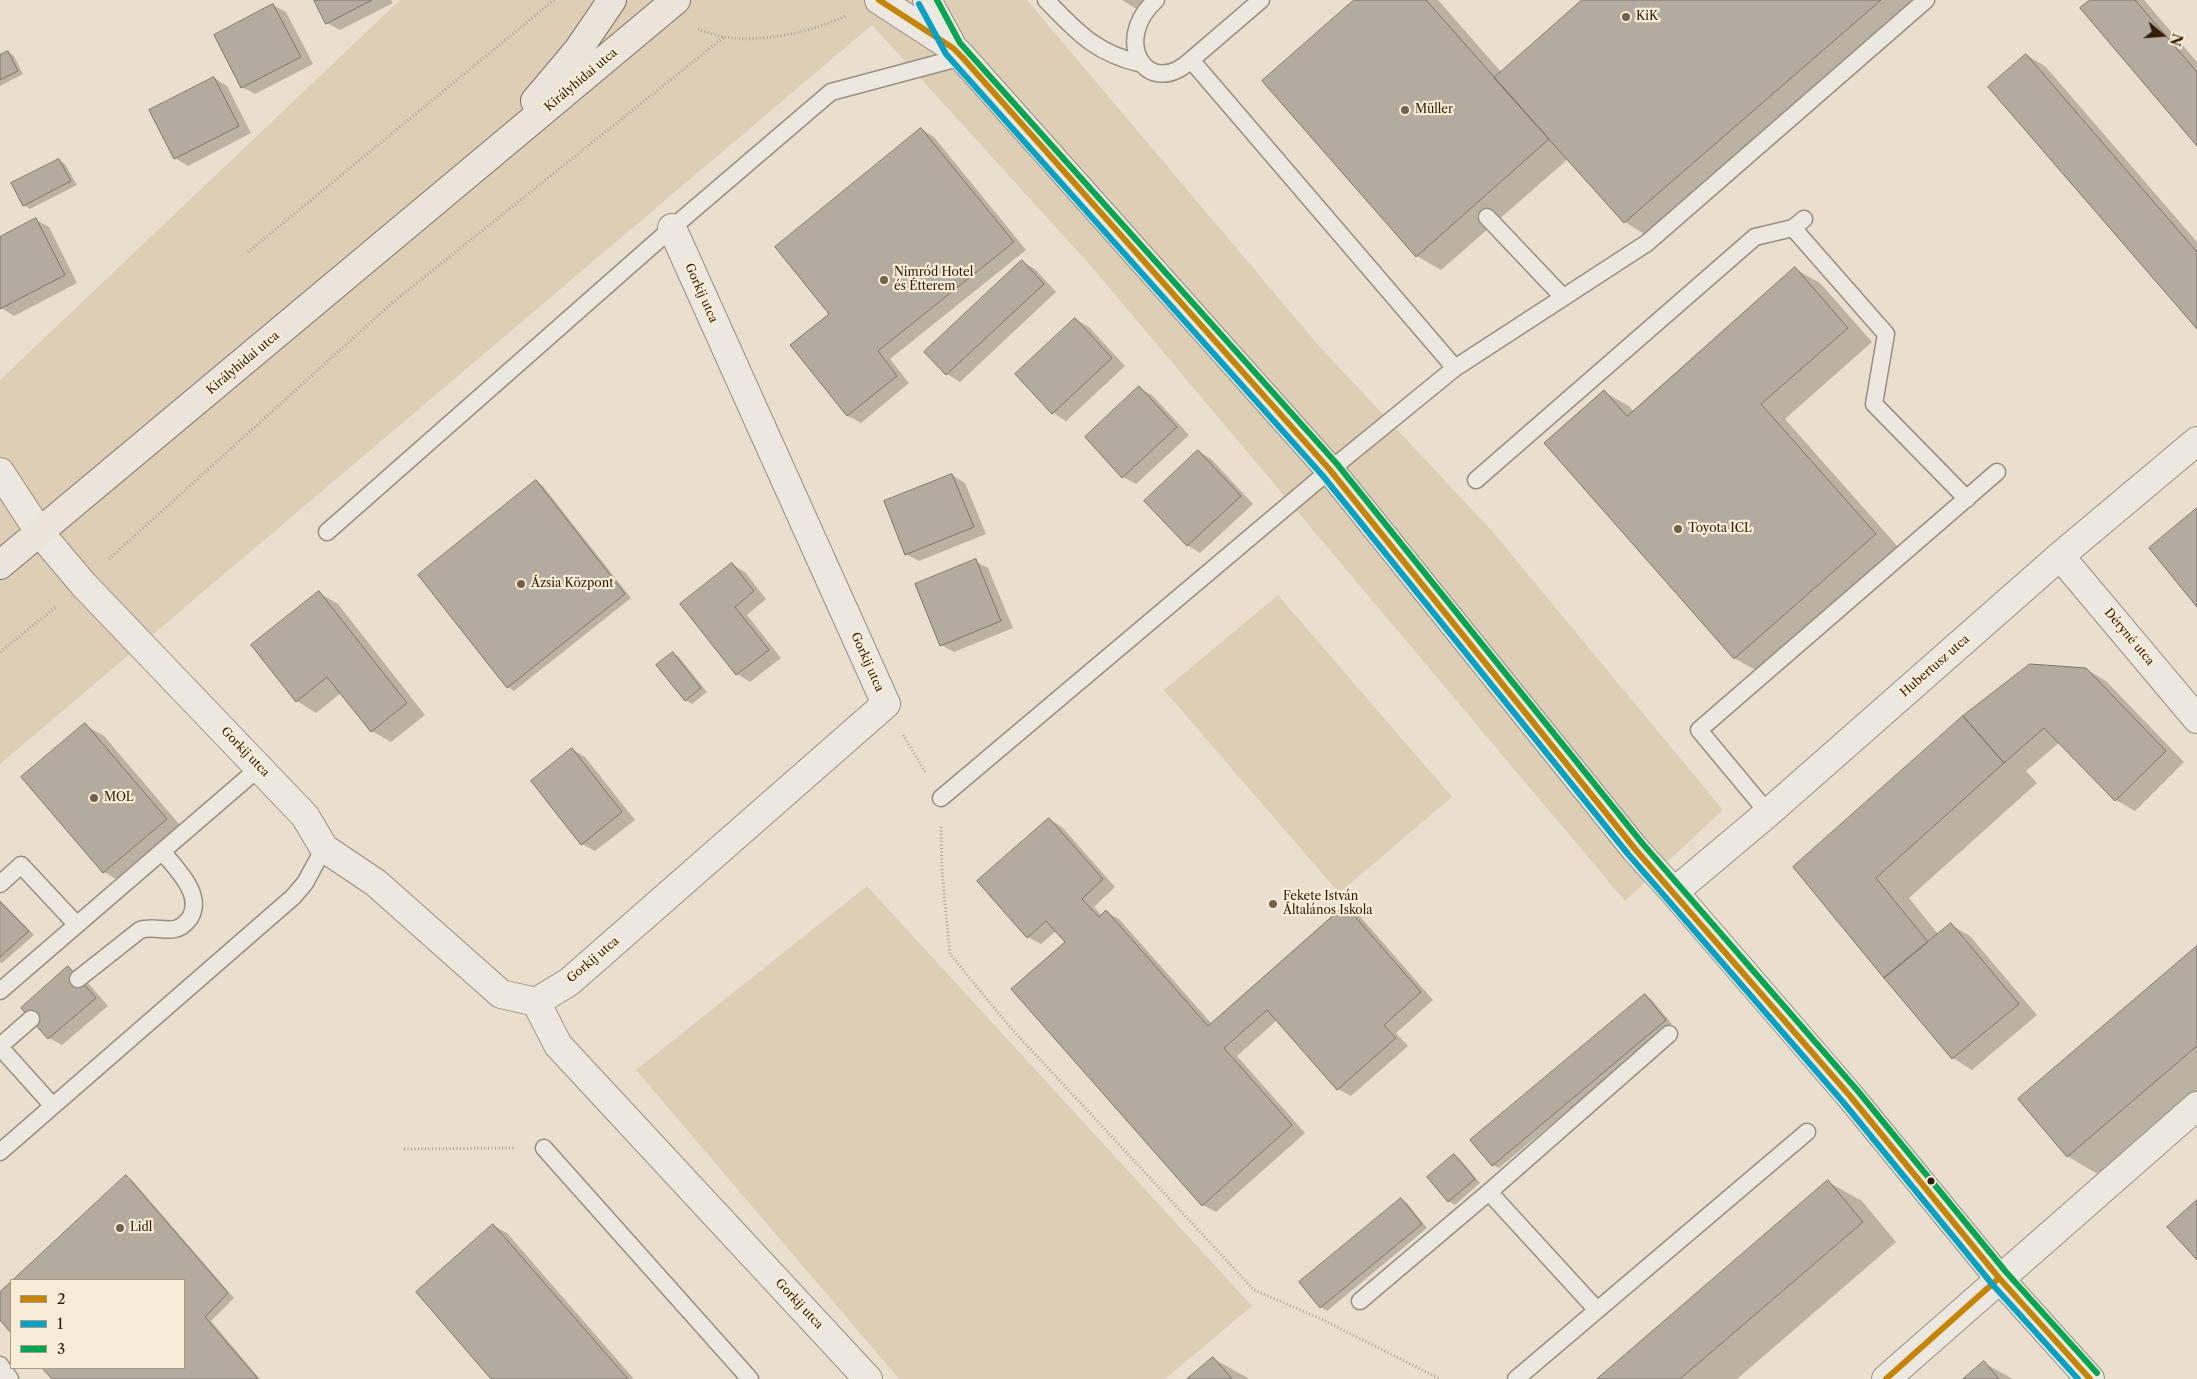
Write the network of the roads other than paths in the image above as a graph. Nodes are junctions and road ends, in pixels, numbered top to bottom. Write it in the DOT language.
graph roads {
  1 [pos="612,0"];
  2 [pos="879,0"];
  3 [pos="927,0"];
  4 [pos="1046,0"];
  5 [pos="1156,0"];
  6 [pos="1261,0"];
  7 [pos="1926,0"];
  8 [pos="671,4"];
  9 [pos="958,52"];
  10 [pos="1191,60"];
  11 [pos="1142,64"];
  12 [pos="485,160"];
  13 [pos="1487,217"];
  14 [pos="672,228"];
  15 [pos="1562,296"];
  16 [pos="1456,368"];
  17 [pos="2197,441"];
  18 [pos="1330,470"];
  19 [pos="0,472"];
  20 [pos="1997,472"];
  21 [pos="1476,480"];
  22 [pos="1967,499"];
  23 [pos="327,532"];
  24 [pos="40,533"];
  25 [pos="2060,556"];
  26 [pos="0,565"];
  27 [pos="2197,719"];
  28 [pos="260,767"];
  29 [pos="941,798"];
  30 [pos="1768,812"];
  31 [pos="324,848"];
  32 [pos="162,851"];
  33 [pos="0,884"];
  34 [pos="1674,892"];
  35 [pos="77,925"];
  36 [pos="78,979"];
  37 [pos="0,991"];
  38 [pos="536,1002"];
  39 [pos="31,1019"];
  40 [pos="1669,1034"];
  41 [pos="0,1046"];
  42 [pos="52,1105"];
  43 [pos="2197,1106"];
  44 [pos="1807,1132"];
  45 [pos="544,1148"];
  46 [pos="0,1152"];
  47 [pos="1489,1192"];
  48 [pos="1999,1278"];
  49 [pos="1360,1301"];
  50 [pos="1597,1310"];
  51 [pos="0,1365"];
  52 [pos="10,1379"];
  53 [pos="750,1379"];
  54 [pos="868,1379"];
  55 [pos="1516,1379"];
  56 [pos="1886,1379"];
  57 [pos="2090,1379"];
  1 -- 12 [label="main road, Királyhidai utca"];
  2 -- 9 [label="street"];
  3 -- 9 [label="street"];
  4 -- 11 [label="lane"];
  5 -- 11 [label="lane"];
  6 -- 10 [label="lane"];
  7 -- 15 [label="lane"];
  8 -- 12 [label="main road, Királyhidai utca"];
  9 -- 14 [label="lane"];
  9 -- 18 [label="street"];
  10 -- 11 [label="lane"];
  10 -- 16 [label="lane"];
  12 -- 24 [label="main road, Királyhidai utca"];
  13 -- 15 [label="lane"];
  14 -- 23 [label="lane"];
  14 -- 38 [label="street, Gorkij utca"];
  15 -- 16 [label="lane"];
  16 -- 18 [label="lane"];
  17 -- 25 [label="street, Hubertusz utca"];
  18 -- 29 [label="lane"];
  18 -- 34 [label="street"];
  19 -- 24 [label="street, Gorkij utca"];
  20 -- 22 [label="lane"];
  21 -- 22 [label="lane"];
  22 -- 30 [label="lane"];
  24 -- 26 [label="main road, Királyhidai utca"];
  24 -- 28 [label="street, Gorkij utca"];
  25 -- 27 [label="street, Déryné utca"];
  25 -- 30 [label="street, Hubertusz utca"];
  28 -- 31 [label="street, Gorkij utca"];
  28 -- 32 [label="lane"];
  30 -- 34 [label="street, Hubertusz utca"];
  31 -- 38 [label="street, Gorkij utca"];
  31 -- 42 [label="lane"];
  32 -- 35 [label="lane"];
  32 -- 36 [label="lane"];
  33 -- 35 [label="lane"];
  34 -- 48 [label="street"];
  35 -- 37 [label="lane"];
  38 -- 54 [label="street, Gorkij utca"];
  39 -- 41 [label="lane"];
  40 -- 47 [label="lane"];
  41 -- 42 [label="lane"];
  42 -- 46 [label="lane"];
  43 -- 48 [label="street"];
  44 -- 50 [label="lane"];
  45 -- 53 [label="lane"];
  47 -- 49 [label="lane"];
  47 -- 50 [label="lane"];
  48 -- 56 [label="street"];
  48 -- 57 [label="street"];
  50 -- 55 [label="lane"];
  51 -- 52 [label="lane"];
}
